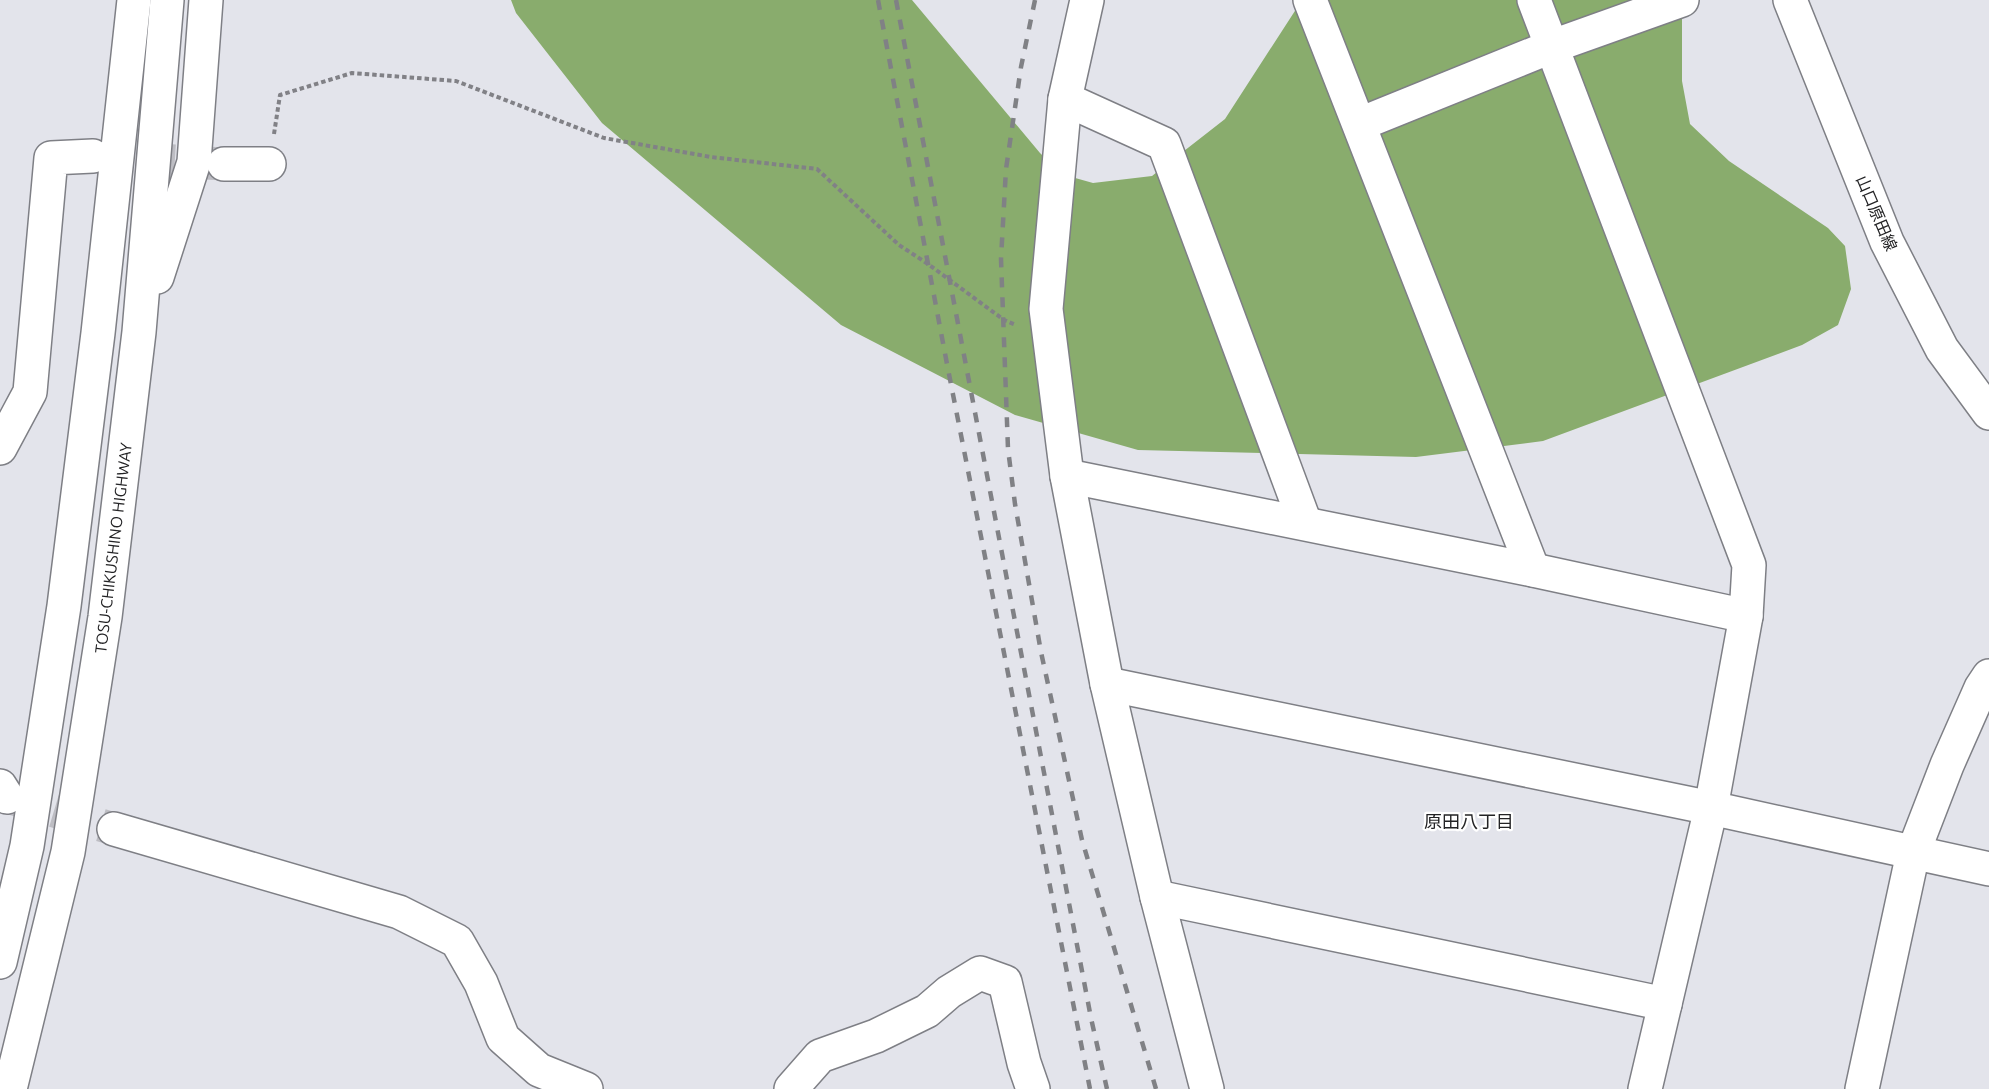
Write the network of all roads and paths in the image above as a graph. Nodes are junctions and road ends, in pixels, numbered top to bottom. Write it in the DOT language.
graph roads {
  1 [pos="134,0"];
  2 [pos="167,0"];
  3 [pos="206,0"];
  4 [pos="1087,0"];
  5 [pos="1310,0"];
  6 [pos="1534,0"];
  7 [pos="1682,0"];
  8 [pos="1790,0"];
  9 [pos="1554,46"];
  10 [pos="1065,99"];
  11 [pos="1360,124"];
  12 [pos="93,156"];
  13 [pos="224,164"];
  14 [pos="269,164"];
  15 [pos="139,332"];
  16 [pos="1050,340"];
  17 [pos="1989,413"];
  18 [pos="0,448"];
  19 [pos="1067,476"];
  20 [pos="1305,523"];
  21 [pos="1533,570"];
  22 [pos="1746,616"];
  23 [pos="1989,676"];
  24 [pos="1107,684"];
  25 [pos="1711,808"];
  26 [pos="114,829"];
  27 [pos="1913,853"];
  28 [pos="1989,869"];
  29 [pos="1157,897"];
  30 [pos="0,962"];
  31 [pos="1665,1004"];
  32 [pos="10,1089"];
  33 [pos="586,1089"];
  34 [pos="791,1089"];
  35 [pos="1034,1089"];
  36 [pos="1207,1089"];
  37 [pos="1645,1089"];
  38 [pos="1862,1089"];
  1 -- 30 [label="street"];
  2 -- 15 [label="street, TOSU-CHIKUSHINO HIGHWAY"];
  3 -- 15 [label="street"];
  4 -- 10 [label="street"];
  5 -- 11 [label="street"];
  6 -- 9 [label="street"];
  7 -- 9 [label="street"];
  8 -- 17 [label="street, 山口原田線"];
  9 -- 11 [label="street"];
  9 -- 22 [label="street"];
  10 -- 16 [label="street"];
  10 -- 20 [label="street"];
  11 -- 21 [label="street"];
  12 -- 18 [label="street"];
  13 -- 14 [label="street"];
  14 -- 16 [label="path"];
  15 -- 32 [label="street, TOSU-CHIKUSHINO HIGHWAY"];
  16 -- 19 [label="street"];
  19 -- 20 [label="street"];
  19 -- 24 [label="street"];
  20 -- 21 [label="street"];
  21 -- 22 [label="street"];
  22 -- 25 [label="street"];
  23 -- 27 [label="street"];
  24 -- 25 [label="street"];
  24 -- 29 [label="street"];
  25 -- 27 [label="street"];
  25 -- 31 [label="street"];
  26 -- 33 [label="street"];
  27 -- 28 [label="street"];
  27 -- 38 [label="street"];
  29 -- 31 [label="street"];
  29 -- 36 [label="street"];
  31 -- 37 [label="street"];
  34 -- 35 [label="street"];
}
